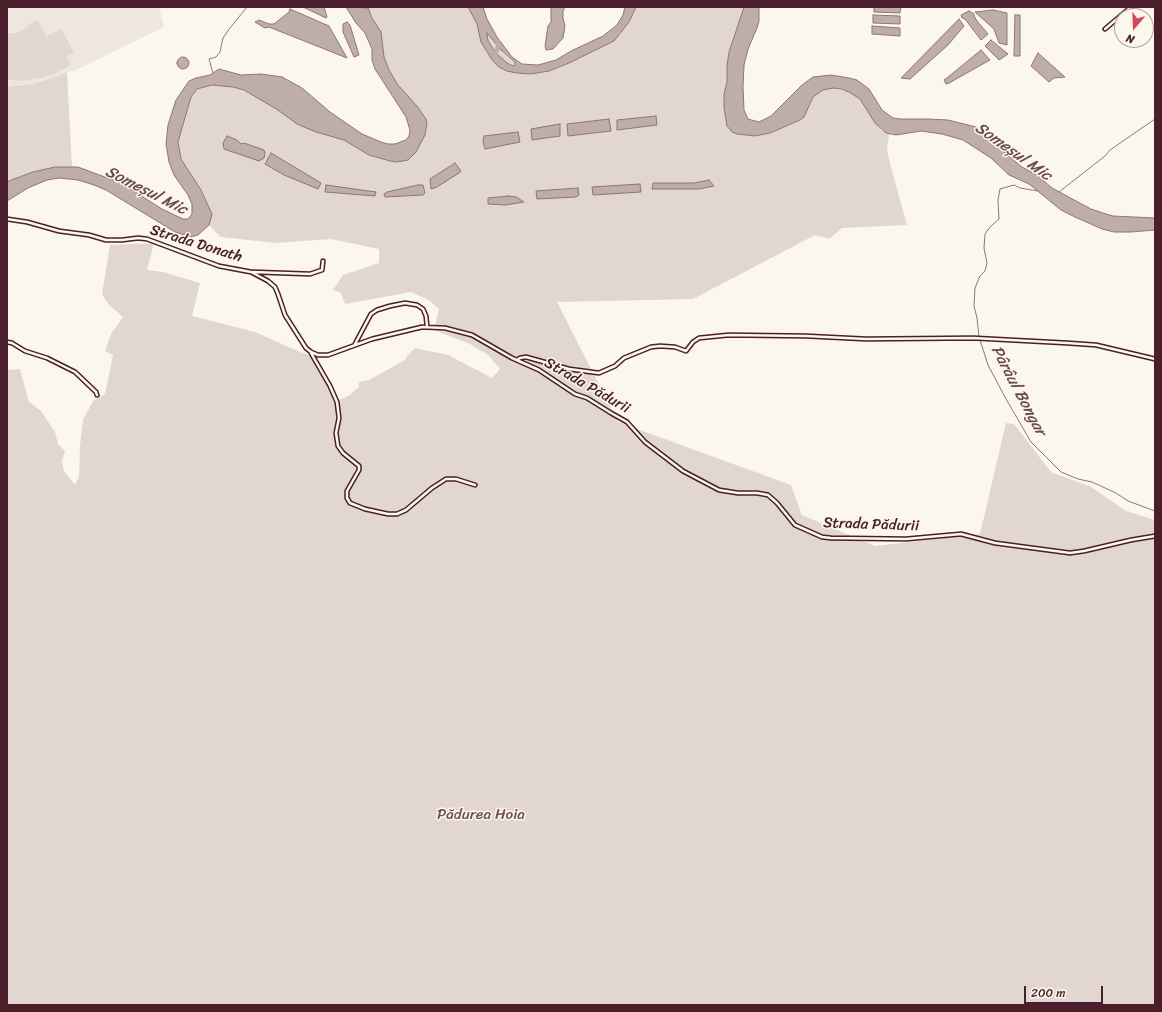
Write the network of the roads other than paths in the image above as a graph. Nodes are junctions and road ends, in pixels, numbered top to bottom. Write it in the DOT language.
graph roads {
  1 [pos="1131,7"];
  2 [pos="1104,29"];
  3 [pos="7,219"];
  4 [pos="323,261"];
  5 [pos="251,272"];
  6 [pos="427,326"];
  7 [pos="7,342"];
  8 [pos="354,345"];
  9 [pos="310,352"];
  10 [pos="1155,359"];
  11 [pos="517,360"];
  12 [pos="97,395"];
  13 [pos="475,484"];
  14 [pos="1155,536"];
  1 -- 2 [label="street"];
  3 -- 5 [label="street, Strada Donath"];
  4 -- 5 [label="street"];
  5 -- 9 [label="street, Strada Donath"];
  6 -- 8 [label="street, Strada Pădurii"];
  6 -- 8 [label="street"];
  6 -- 11 [label="street, Strada Pădurii"];
  7 -- 12 [label="street"];
  8 -- 9 [label="street, Strada Pădurii"];
  9 -- 13 [label="street"];
  10 -- 11 [label="street, Strada Pădurii"];
  11 -- 14 [label="street, Strada Pădurii"];
}
